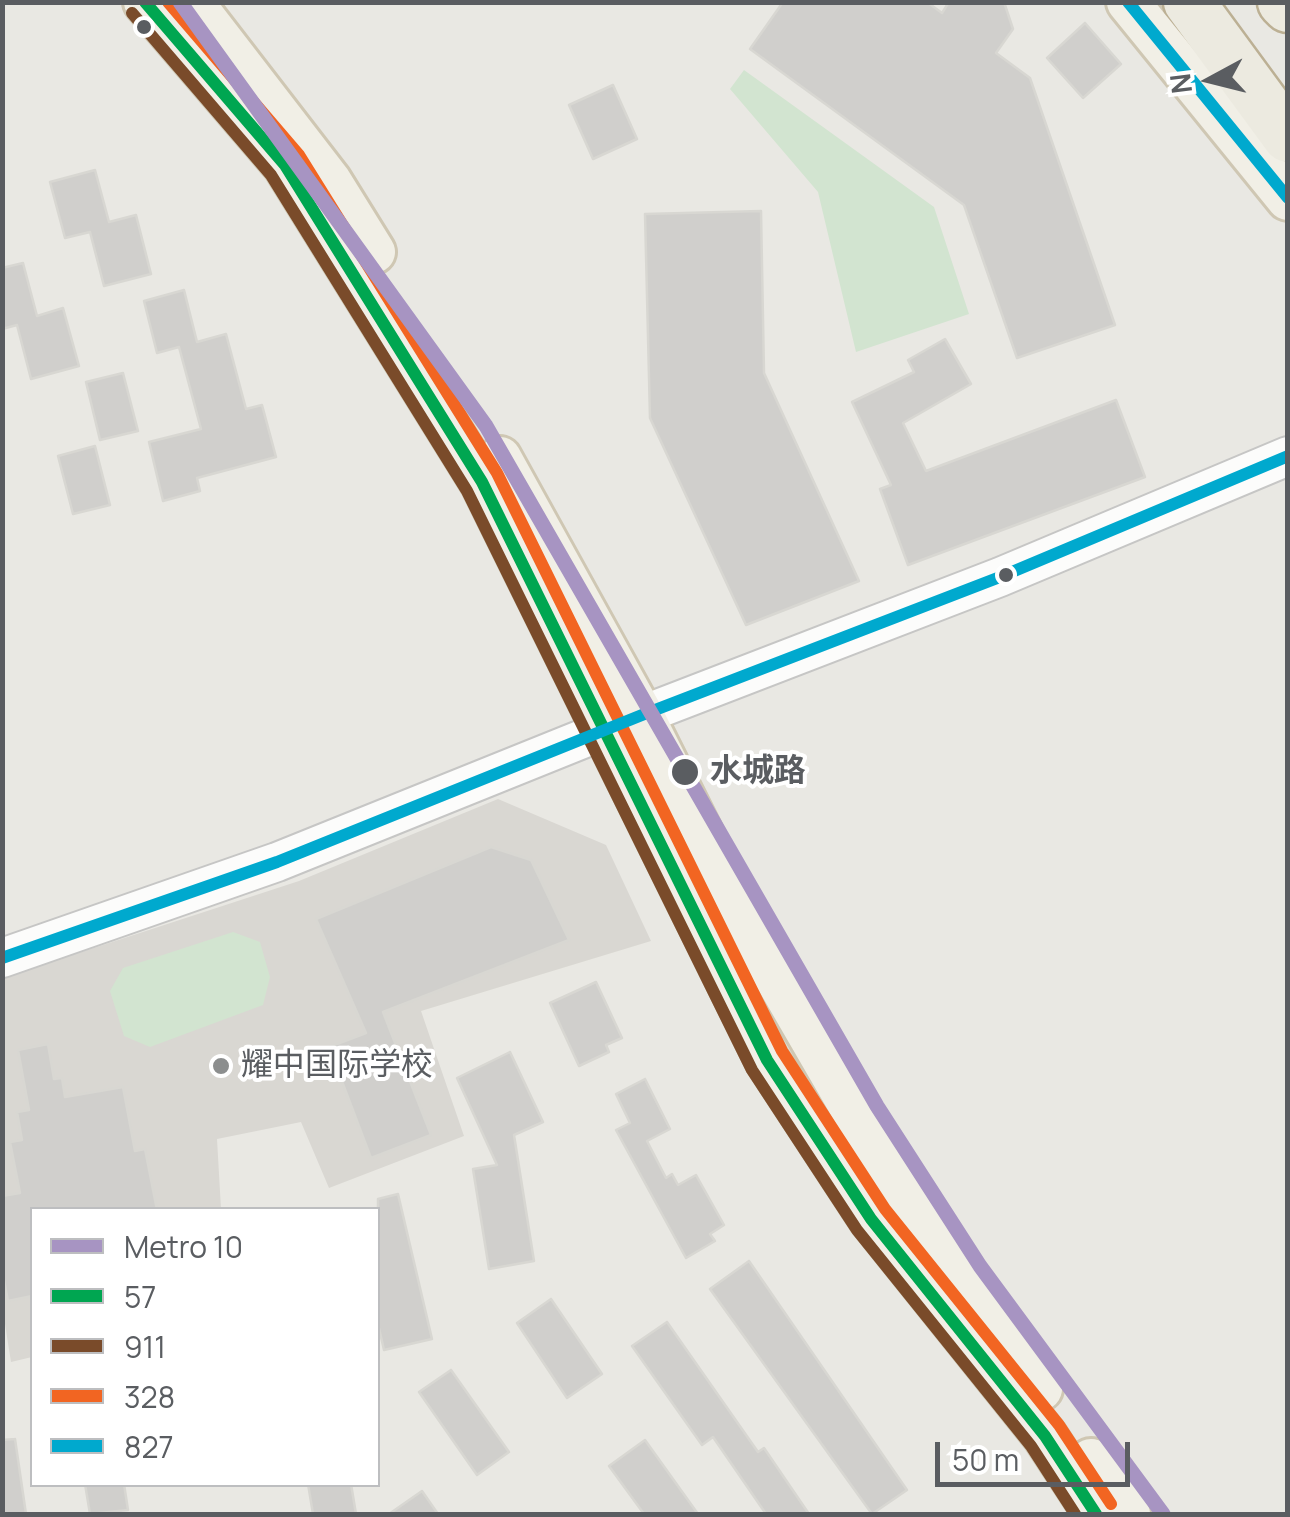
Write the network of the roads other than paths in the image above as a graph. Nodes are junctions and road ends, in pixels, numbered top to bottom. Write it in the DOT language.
graph roads {
  1 [pos="145,2"];
  2 [pos="192,2"];
  3 [pos="1128,2"];
  4 [pos="1163,2"];
  5 [pos="1189,2"];
  6 [pos="1196,2"];
  7 [pos="1288,105"];
  8 [pos="1288,138"];
  9 [pos="1288,148"];
  10 [pos="1288,199"];
  11 [pos="1288,456"];
  12 [pos="623,723"];
  13 [pos="2,958"];
  14 [pos="1096,1514"];
  15 [pos="1129,1514"];
  1 -- 12 [label="main road"];
  2 -- 12 [label="main road"];
  3 -- 10 [label="main road"];
  4 -- 9 [label="main road"];
  5 -- 8 [label="highway"];
  6 -- 7 [label="highway"];
  11 -- 12 [label="street"];
  12 -- 13 [label="street"];
  12 -- 14 [label="main road"];
  12 -- 15 [label="main road"];
}
